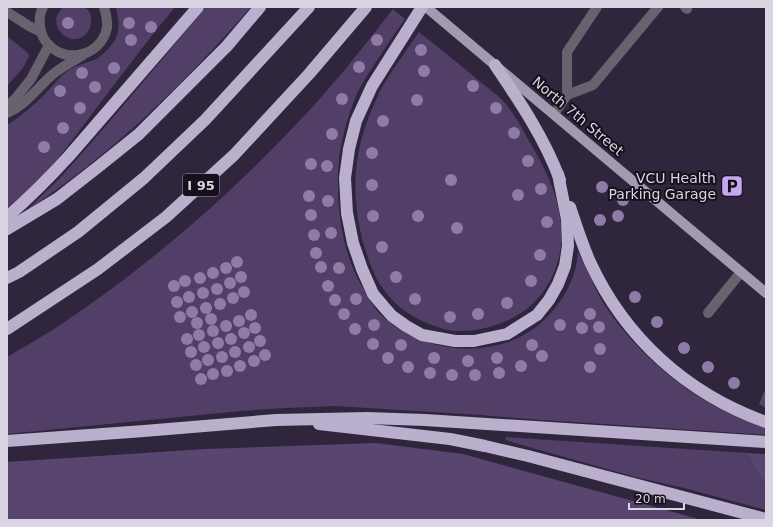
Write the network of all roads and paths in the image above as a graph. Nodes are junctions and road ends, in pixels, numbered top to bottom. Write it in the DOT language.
graph roads {
  1 [pos="43,7"];
  2 [pos="104,7"];
  3 [pos="198,7"];
  4 [pos="260,7"];
  5 [pos="309,7"];
  6 [pos="366,7"];
  7 [pos="422,7"];
  8 [pos="426,7"];
  9 [pos="598,7"];
  10 [pos="658,7"];
  11 [pos="7,12"];
  12 [pos="41,32"];
  13 [pos="49,45"];
  14 [pos="86,54"];
  15 [pos="496,65"];
  16 [pos="566,95"];
  17 [pos="7,106"];
  18 [pos="7,113"];
  19 [pos="554,114"];
  20 [pos="558,174"];
  21 [pos="7,217"];
  22 [pos="7,229"];
  23 [pos="741,272"];
  24 [pos="7,278"];
  25 [pos="766,293"];
  26 [pos="708,313"];
  27 [pos="7,329"];
  28 [pos="276,420"];
  29 [pos="766,422"];
  30 [pos="7,441"];
  31 [pos="766,442"];
  32 [pos="766,519"];
  1 -- 12 [label="street"];
  2 -- 14 [label="street"];
  3 -- 21 [label="highway"];
  4 -- 22 [label="highway"];
  5 -- 24 [label="highway"];
  6 -- 27 [label="highway, I 95"];
  7 -- 20 [label="highway"];
  8 -- 15 [label="main road, North 7th Street"];
  9 -- 16 [label="street"];
  10 -- 16 [label="street"];
  11 -- 12 [label="street"];
  12 -- 13 [label="street"];
  13 -- 14 [label="street"];
  13 -- 17 [label="street"];
  14 -- 18 [label="street"];
  15 -- 19 [label="main road, North 7th Street"];
  15 -- 20 [label="highway"];
  16 -- 19 [label="street"];
  19 -- 23 [label="main road, North 7th Street"];
  20 -- 29 [label="highway"];
  23 -- 25 [label="main road, North 7th Street"];
  23 -- 26 [label="street"];
  28 -- 30 [label="highway"];
  28 -- 31 [label="highway"];
  28 -- 32 [label="highway"];
}
